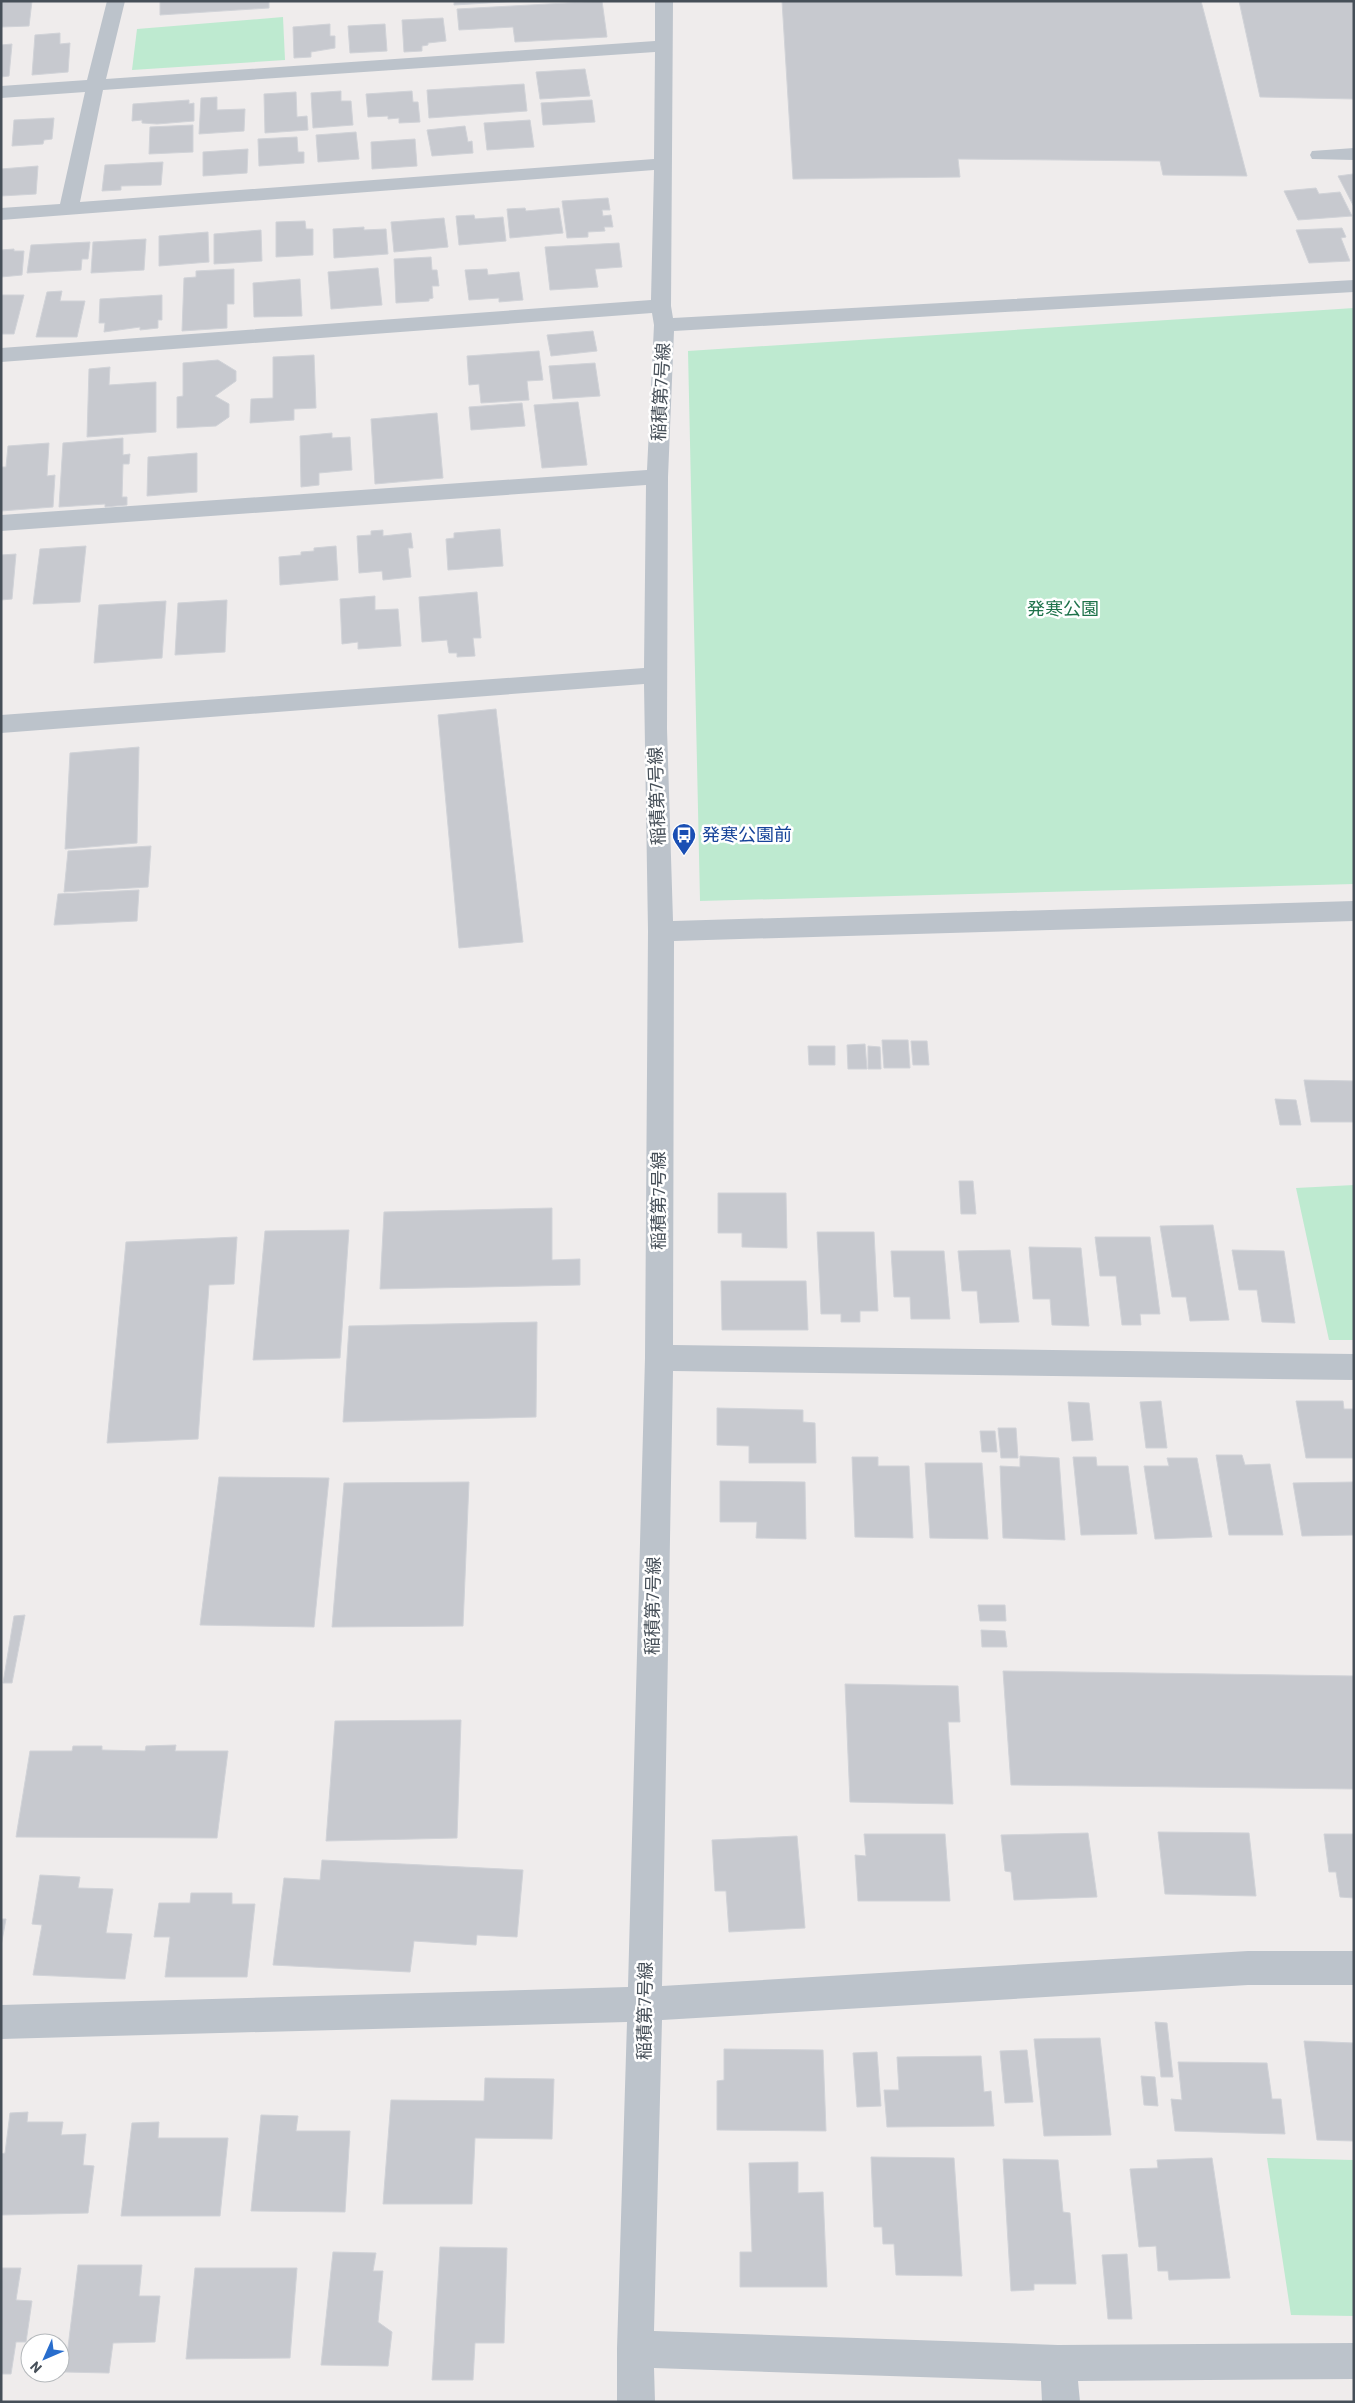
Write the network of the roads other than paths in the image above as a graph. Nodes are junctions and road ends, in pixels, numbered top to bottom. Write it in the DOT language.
graph roads {
  1 [pos="116,1"];
  2 [pos="664,1"];
  3 [pos="664,46"];
  4 [pos="95,86"];
  5 [pos="1,92"];
  6 [pos="1354,154"];
  7 [pos="1319,155"];
  8 [pos="664,164"];
  9 [pos="69,209"];
  10 [pos="1,214"];
  11 [pos="1354,286"];
  12 [pos="663,315"];
  13 [pos="1,355"];
  14 [pos="657,477"];
  15 [pos="1,523"];
  16 [pos="656,675"];
  17 [pos="1,724"];
  18 [pos="1354,910"];
  19 [pos="661,931"];
  20 [pos="659,1358"];
  21 [pos="1354,1367"];
  22 [pos="1354,1968"];
  23 [pos="645,2004"];
  24 [pos="1,2022"];
  25 [pos="635,2349"];
  26 [pos="1354,2361"];
  27 [pos="1058,2363"];
  28 [pos="636,2402"];
  29 [pos="1061,2402"];
  1 -- 4 [label="street"];
  2 -- 3 [label="street, 稲積第7号線"];
  3 -- 4 [label="street"];
  3 -- 8 [label="street, 稲積第7号線"];
  4 -- 5 [label="street"];
  4 -- 9 [label="street"];
  6 -- 7 [label="street"];
  8 -- 9 [label="street"];
  8 -- 12 [label="street, 稲積第7号線"];
  9 -- 10 [label="street"];
  11 -- 12 [label="street"];
  12 -- 13 [label="street"];
  12 -- 14 [label="street, 稲積第7号線"];
  14 -- 15 [label="street"];
  14 -- 16 [label="street, 稲積第7号線"];
  16 -- 17 [label="street"];
  16 -- 19 [label="street, 稲積第7号線"];
  18 -- 19 [label="street"];
  19 -- 20 [label="street, 稲積第7号線"];
  20 -- 21 [label="street"];
  20 -- 23 [label="street, 稲積第7号線"];
  22 -- 23 [label="street"];
  23 -- 24 [label="street"];
  23 -- 25 [label="street, 稲積第7号線"];
  25 -- 27 [label="street"];
  25 -- 28 [label="street, 稲積第7号線"];
  26 -- 27 [label="street"];
  27 -- 29 [label="street"];
}
